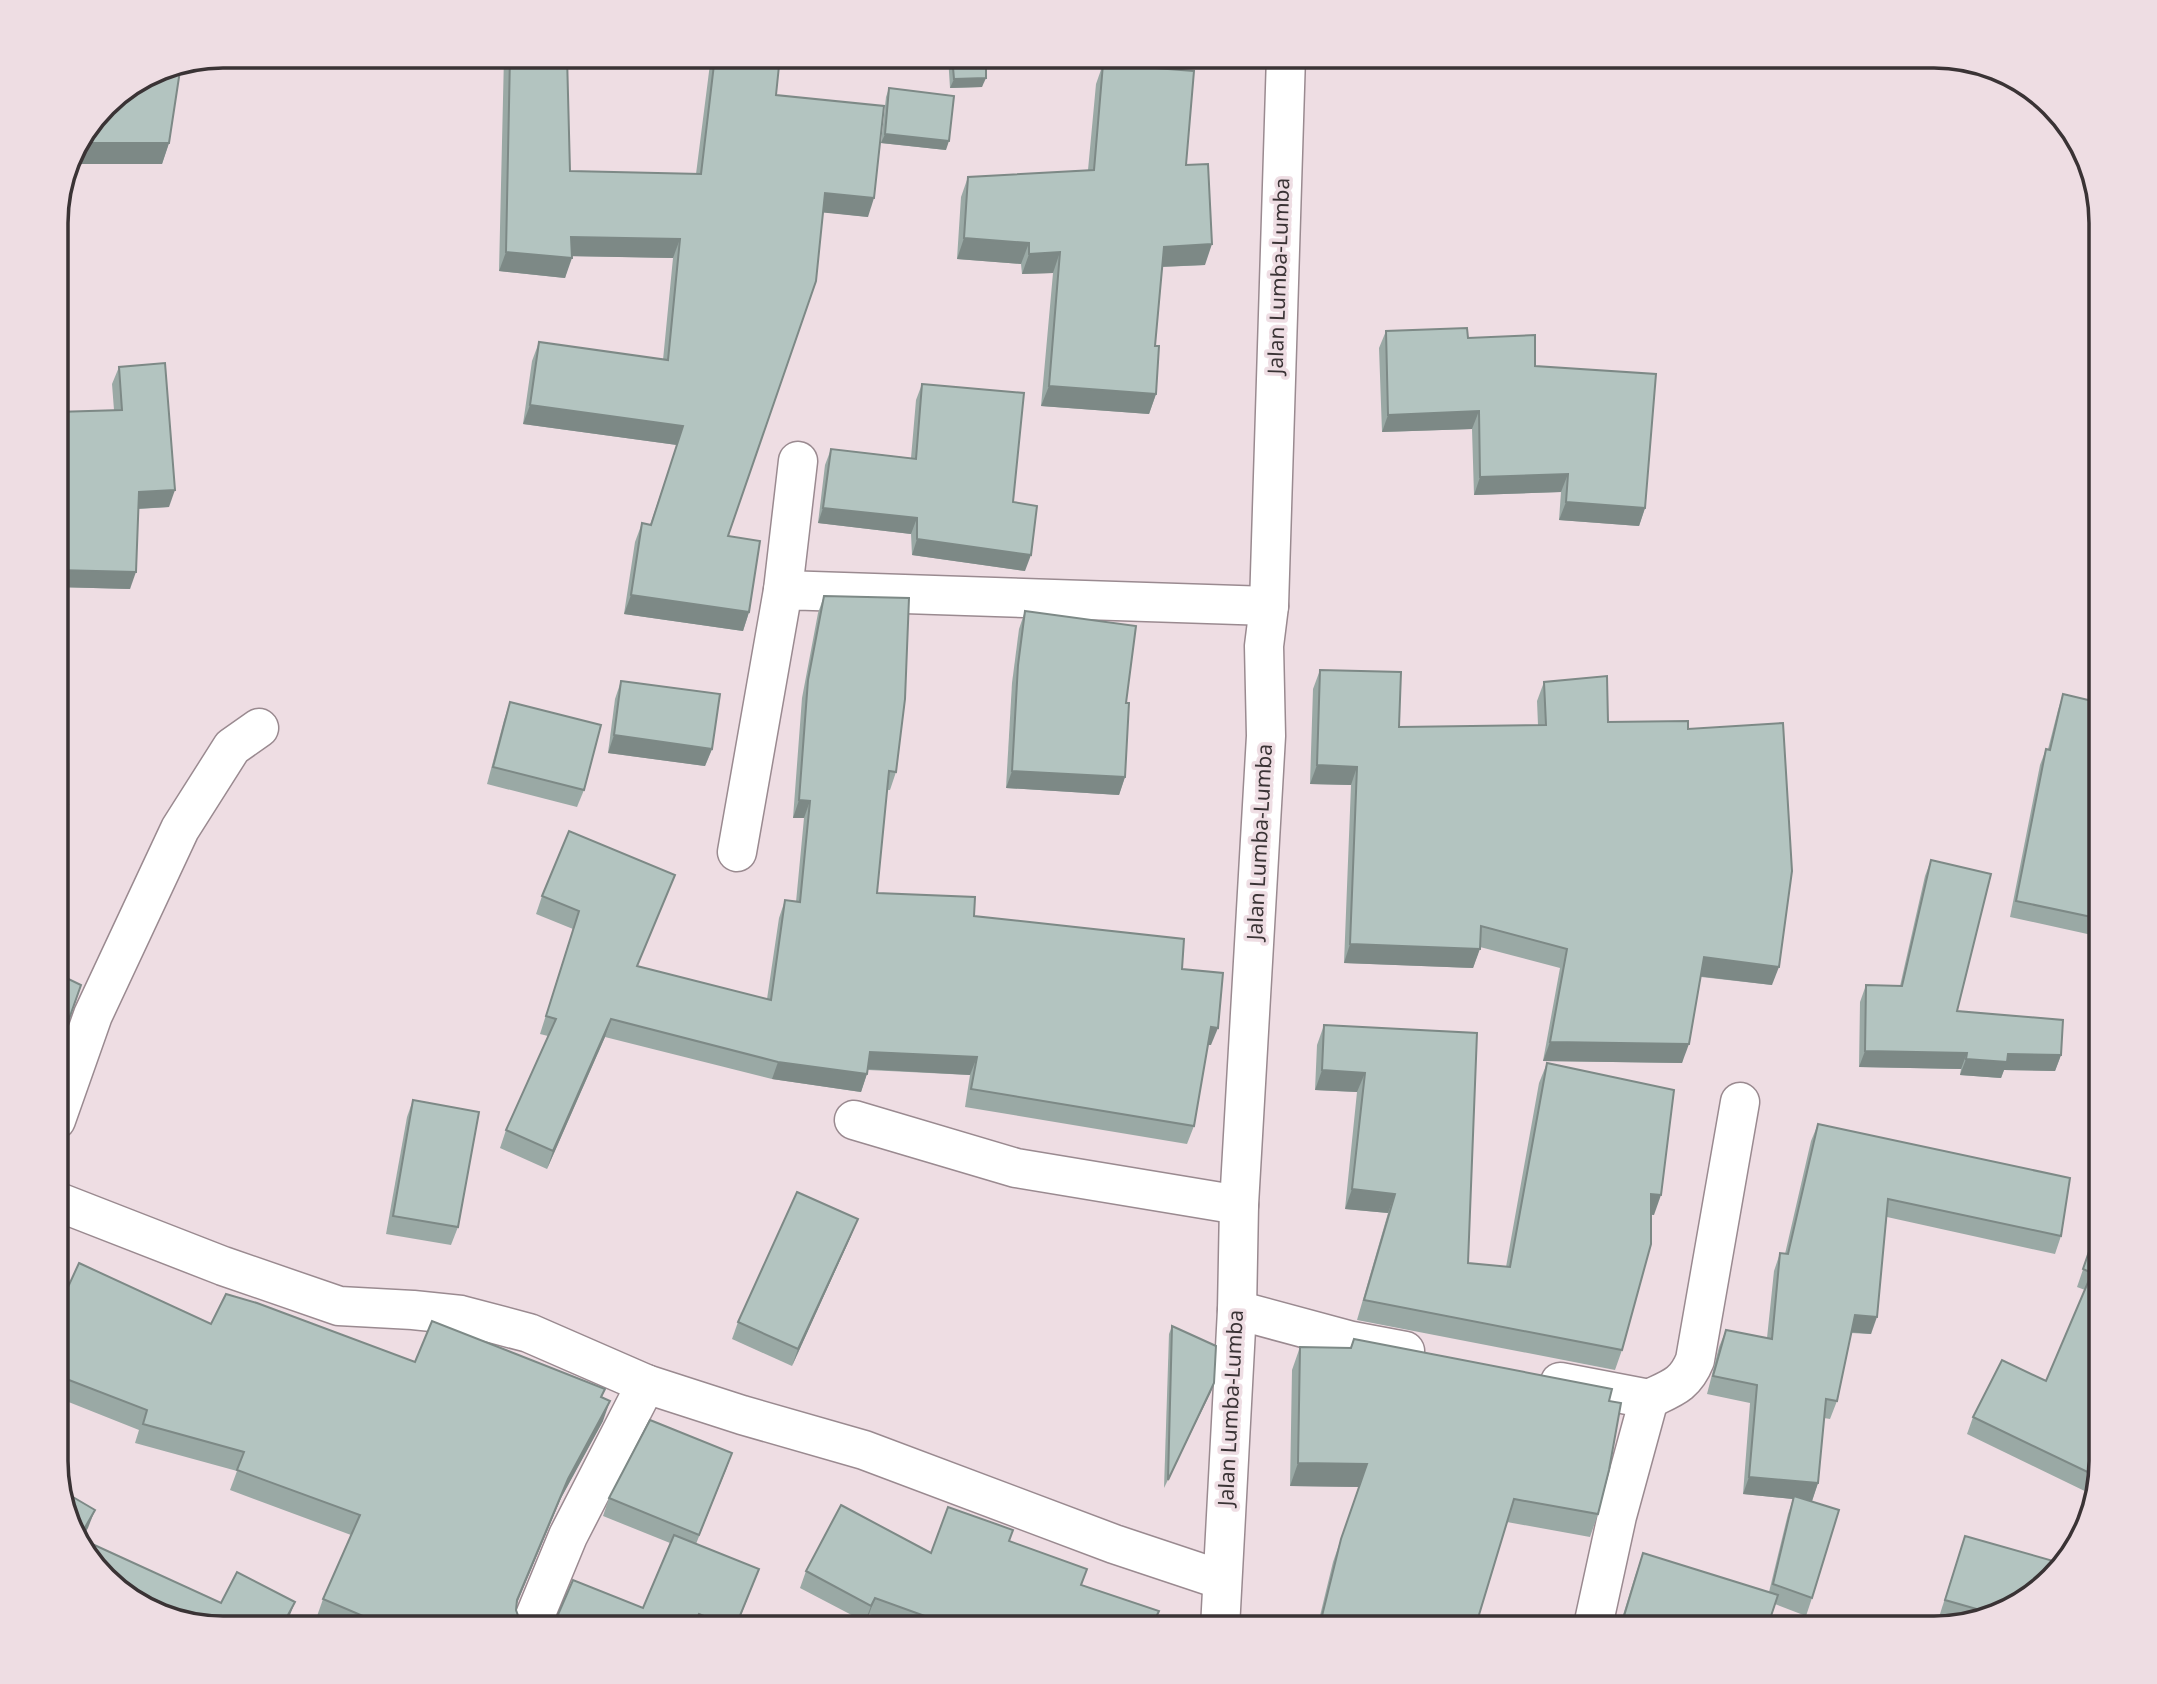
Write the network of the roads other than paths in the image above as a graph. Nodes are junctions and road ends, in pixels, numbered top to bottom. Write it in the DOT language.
graph roads {
  1 [pos="1286,68"];
  2 [pos="798,461"];
  3 [pos="783,590"];
  4 [pos="1269,606"];
  5 [pos="259,728"];
  6 [pos="737,852"];
  7 [pos="69,1083"];
  8 [pos="1740,1102"];
  9 [pos="855,1120"];
  10 [pos="1239,1205"];
  11 [pos="69,1206"];
  12 [pos="1237,1310"];
  13 [pos="1433,1357"];
  14 [pos="1528,1376"];
  15 [pos="646,1384"];
  16 [pos="1649,1399"];
  17 [pos="1222,1580"];
  18 [pos="535,1616"];
  19 [pos="1220,1616"];
  20 [pos="1595,1616"];
  1 -- 4 [label="street, Jalan Lumba-Lumba"];
  2 -- 3 [label="street"];
  3 -- 4 [label="street"];
  3 -- 6 [label="street"];
  4 -- 10 [label="street, Jalan Lumba-Lumba"];
  5 -- 7 [label="street"];
  8 -- 16 [label="street"];
  9 -- 10 [label="street"];
  10 -- 12 [label="street, Jalan Lumba-Lumba"];
  11 -- 15 [label="street"];
  12 -- 13 [label="street"];
  12 -- 17 [label="street, Jalan Lumba-Lumba"];
  14 -- 16 [label="street"];
  15 -- 17 [label="street"];
  15 -- 18 [label="street"];
  16 -- 20 [label="street"];
  17 -- 19 [label="street, Jalan Lumba-Lumba"];
}
